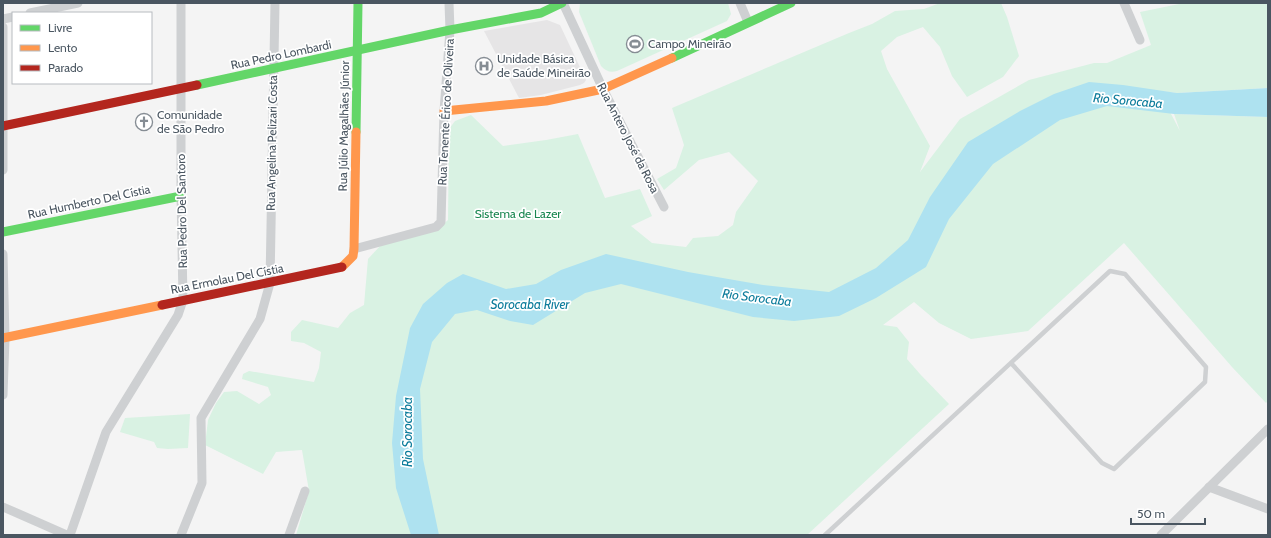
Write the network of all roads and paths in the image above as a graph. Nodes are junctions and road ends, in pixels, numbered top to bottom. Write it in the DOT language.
graph roads {
  1 [pos="78,3"];
  2 [pos="181,3"];
  3 [pos="275,3"];
  4 [pos="358,3"];
  5 [pos="449,3"];
  6 [pos="541,3"];
  7 [pos="563,3"];
  8 [pos="740,3"];
  9 [pos="791,3"];
  10 [pos="1124,3"];
  11 [pos="35,12"];
  12 [pos="541,13"];
  13 [pos="748,22"];
  14 [pos="3,27"];
  15 [pos="450,30"];
  16 [pos="1140,40"];
  17 [pos="357,51"];
  18 [pos="274,69"];
  19 [pos="181,88"];
  20 [pos="602,89"];
  21 [pos="444,111"];
  22 [pos="3,126"];
  23 [pos="3,170"];
  24 [pos="181,196"];
  25 [pos="664,207"];
  26 [pos="3,232"];
  27 [pos="354,249"];
  28 [pos="3,254"];
  29 [pos="270,283"];
  30 [pos="183,300"];
  31 [pos="4,338"];
  32 [pos="1011,363"];
  33 [pos="3,395"];
  34 [pos="1268,429"];
  35 [pos="1209,487"];
  36 [pos="304,491"];
  37 [pos="3,507"];
  38 [pos="1268,508"];
  39 [pos="69,535"];
  40 [pos="181,535"];
  41 [pos="289,535"];
  42 [pos="825,535"];
  43 [pos="1161,535"];
  1 -- 11 [label="street"];
  2 -- 19 [label="street, Rua Pedro Del Santoro"];
  3 -- 18 [label="street, Rua Angelina Pelizari Costa"];
  4 -- 17 [label="street, Rua Júlio Magalhães Júnior"];
  5 -- 15 [label="street, Rua Tenente Érico de Oliveira"];
  6 -- 12 [label="street"];
  7 -- 12 [label="street, Rua Pedro Lombardi"];
  7 -- 20 [label="street, Rua Antero José da Rosa"];
  8 -- 13 [label="street"];
  9 -- 13 [label="street"];
  10 -- 16 [label="street"];
  12 -- 15 [label="street, Rua Pedro Lombardi"];
  13 -- 20 [label="street"];
  14 -- 22 [label="street"];
  15 -- 17 [label="street, Rua Pedro Lombardi"];
  15 -- 21 [label="street, Rua Tenente Érico de Oliveira"];
  17 -- 18 [label="street, Rua Pedro Lombardi"];
  17 -- 27 [label="street, Rua Júlio Magalhães Júnior"];
  18 -- 19 [label="street, Rua Pedro Lombardi"];
  18 -- 29 [label="street, Rua Angelina Pelizari Costa"];
  19 -- 22 [label="street, Rua Pedro Lombardi"];
  19 -- 24 [label="street, Rua Pedro Del Santoro"];
  20 -- 21 [label="street"];
  20 -- 25 [label="street, Rua Antero José da Rosa"];
  21 -- 27 [label="street, Rua Tenente Érico de Oliveira"];
  22 -- 23 [label="street"];
  24 -- 26 [label="street, Rua Humberto Del Cístia"];
  24 -- 30 [label="street, Rua Pedro Del Santoro"];
  27 -- 29 [label="street, Rua Ermolau Del Cístia"];
  28 -- 31 [label="street"];
  29 -- 30 [label="street, Rua Ermolau Del Cístia"];
  29 -- 40 [label="street, Rua Angelina Pelizari Costa"];
  30 -- 31 [label="street, Rua Ermolau Del Cístia"];
  30 -- 39 [label="street, Rua Pedro Del Santoro"];
  31 -- 33 [label="street"];
  32 -- 32 [label="lane"];
  32 -- 42 [label="lane"];
  34 -- 35 [label="street"];
  35 -- 38 [label="street"];
  35 -- 43 [label="street"];
  36 -- 41 [label="street"];
  37 -- 39 [label="street"];
}
